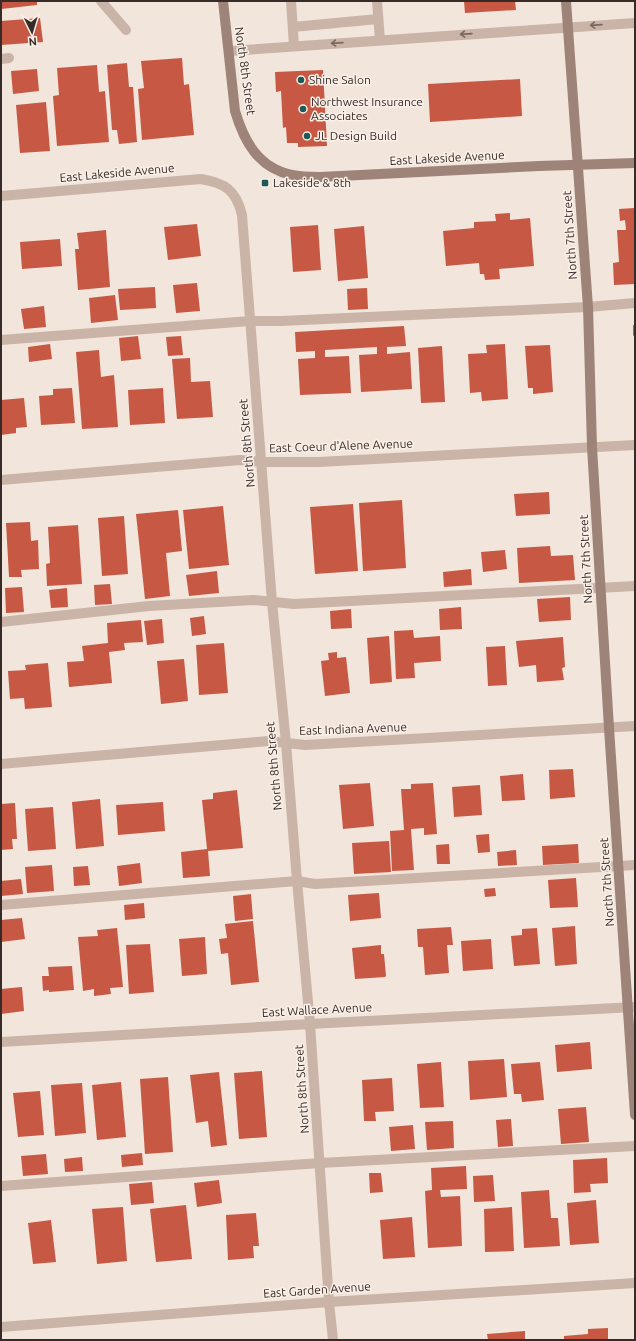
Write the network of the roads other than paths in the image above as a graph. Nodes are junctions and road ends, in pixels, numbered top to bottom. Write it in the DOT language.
graph roads {
  1 [pos="101,1"];
  2 [pos="223,1"];
  3 [pos="291,1"];
  4 [pos="378,1"];
  5 [pos="566,1"];
  6 [pos="378,19"];
  7 [pos="635,23"];
  8 [pos="293,27"];
  9 [pos="567,27"];
  10 [pos="126,30"];
  11 [pos="380,40"];
  12 [pos="294,46"];
  13 [pos="229,51"];
  14 [pos="263,162"];
  15 [pos="635,163"];
  16 [pos="577,165"];
  17 [pos="231,193"];
  18 [pos="1,196"];
  19 [pos="635,303"];
  20 [pos="588,307"];
  21 [pos="250,321"];
  22 [pos="1,340"];
  23 [pos="635,444"];
  24 [pos="592,447"];
  25 [pos="262,462"];
  26 [pos="1,480"];
  27 [pos="635,586"];
  28 [pos="601,588"];
  29 [pos="272,602"];
  30 [pos="1,622"];
  31 [pos="635,726"];
  32 [pos="609,728"];
  33 [pos="286,743"];
  34 [pos="1,764"];
  35 [pos="635,865"];
  36 [pos="618,866"];
  37 [pos="297,881"];
  38 [pos="1,905"];
  39 [pos="632,1007"];
  40 [pos="310,1024"];
  41 [pos="1,1042"];
  42 [pos="635,1115"];
  43 [pos="635,1146"];
  44 [pos="320,1163"];
  45 [pos="1,1186"];
  46 [pos="635,1283"];
  47 [pos="329,1302"];
  48 [pos="1,1327"];
  49 [pos="333,1340"];
  1 -- 10 [label="street"];
  2 -- 13 [label="street, North 8th Street"];
  3 -- 8 [label="street"];
  4 -- 6 [label="street"];
  5 -- 9 [label="street, North 7th Street"];
  6 -- 8 [label="street"];
  6 -- 11 [label="street"];
  7 -- 9 [label="street, one-way"];
  8 -- 12 [label="street"];
  9 -- 11 [label="street, one-way"];
  9 -- 16 [label="street, North 7th Street"];
  11 -- 12 [label="street, one-way"];
  12 -- 13 [label="street"];
  13 -- 14 [label="street, North 8th Street"];
  14 -- 16 [label="street, East Lakeside Avenue"];
  15 -- 16 [label="street, East Lakeside Avenue"];
  16 -- 20 [label="street, North 7th Street"];
  17 -- 18 [label="street, East Lakeside Avenue"];
  17 -- 21 [label="street, North 8th Street"];
  19 -- 20 [label="street"];
  20 -- 21 [label="street"];
  20 -- 24 [label="street, North 7th Street"];
  21 -- 22 [label="street"];
  21 -- 25 [label="street, North 8th Street"];
  23 -- 24 [label="street, East Coeur d'Alene Avenue"];
  24 -- 25 [label="street, East Coeur d'Alene Avenue"];
  24 -- 28 [label="street, North 7th Street"];
  25 -- 26 [label="street, East Coeur d'Alene Avenue"];
  25 -- 29 [label="street, North 8th Street"];
  27 -- 28 [label="street"];
  28 -- 29 [label="street"];
  28 -- 32 [label="street, North 7th Street"];
  29 -- 30 [label="street"];
  29 -- 33 [label="street, North 8th Street"];
  31 -- 32 [label="street, East Indiana Avenue"];
  32 -- 33 [label="street, East Indiana Avenue"];
  32 -- 36 [label="street, North 7th Street"];
  33 -- 34 [label="street, East Indiana Avenue"];
  33 -- 37 [label="street, North 8th Street"];
  35 -- 36 [label="street"];
  36 -- 37 [label="street"];
  36 -- 39 [label="street, North 7th Street"];
  37 -- 38 [label="street"];
  37 -- 40 [label="street, North 8th Street"];
  39 -- 40 [label="street, East Wallace Avenue"];
  39 -- 42 [label="street, North 7th Street"];
  40 -- 41 [label="street, East Wallace Avenue"];
  40 -- 44 [label="street, North 8th Street"];
  43 -- 44 [label="street"];
  44 -- 45 [label="street"];
  44 -- 47 [label="street, North 8th Street"];
  46 -- 47 [label="street, East Garden Avenue"];
  47 -- 48 [label="street, East Garden Avenue"];
  47 -- 49 [label="street, North 8th Street"];
}
